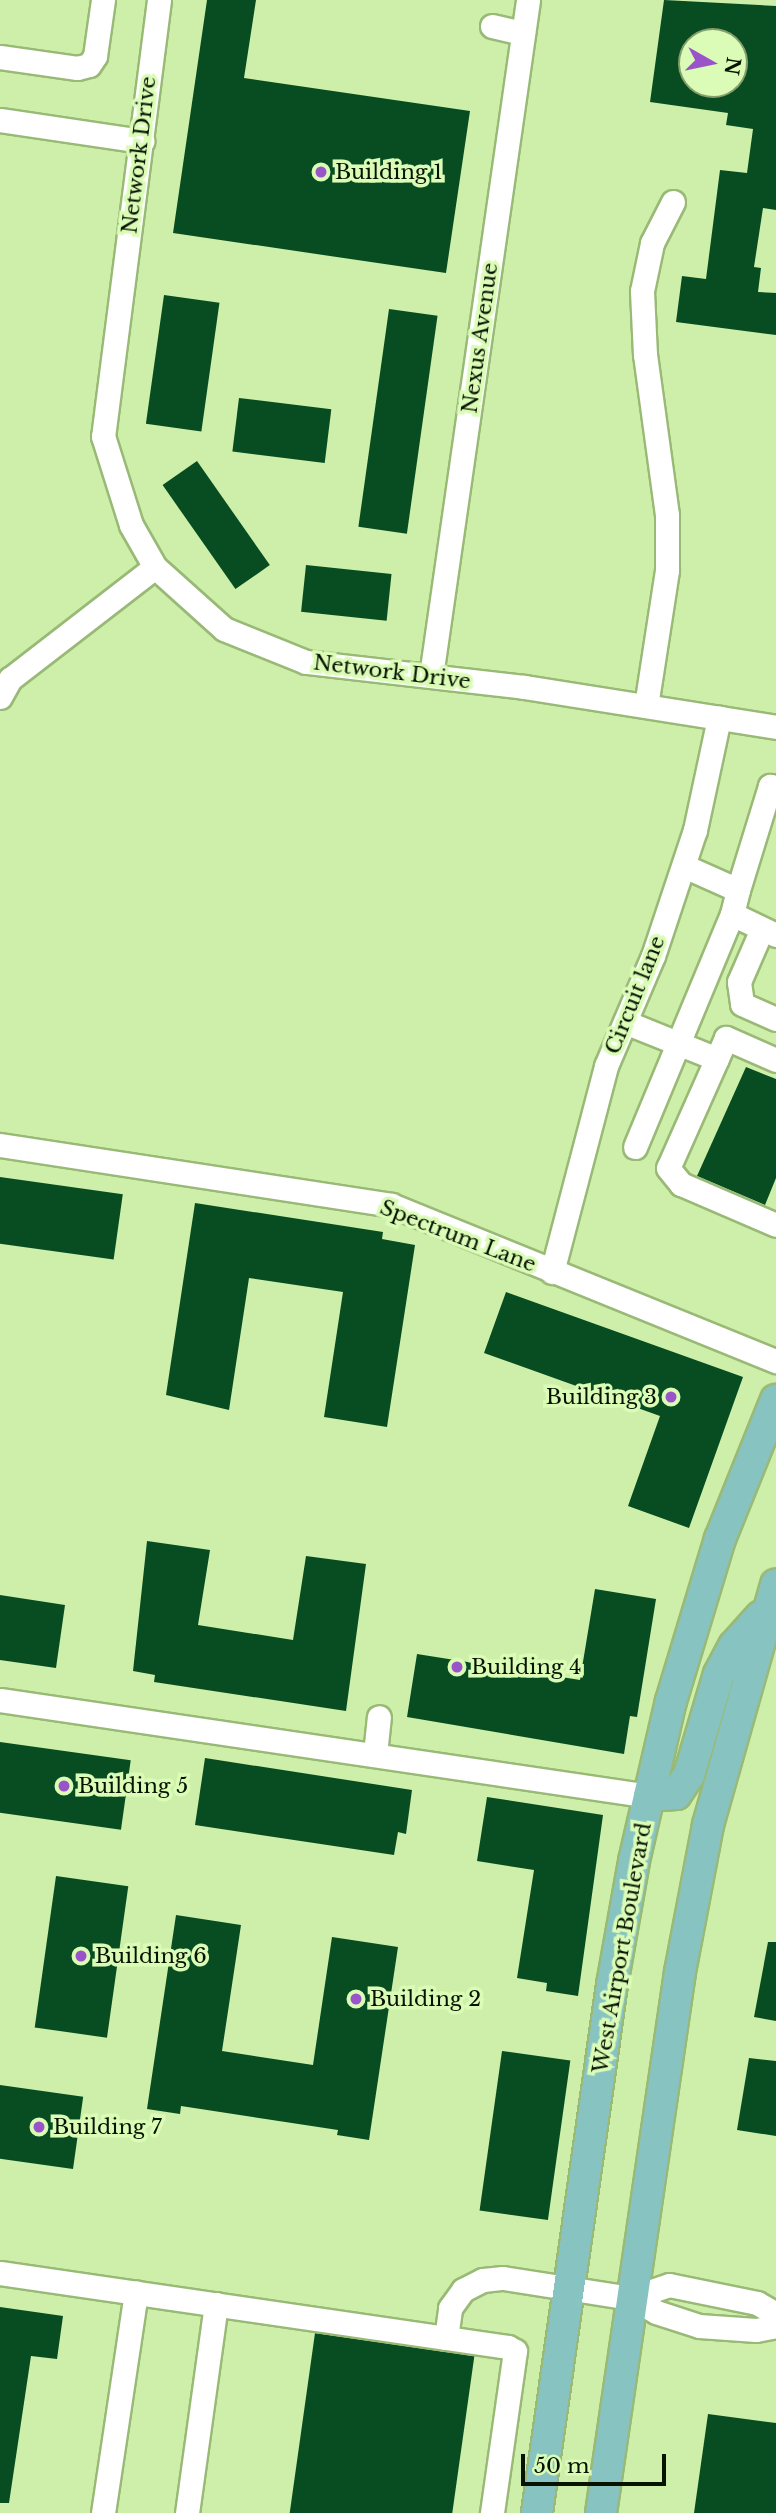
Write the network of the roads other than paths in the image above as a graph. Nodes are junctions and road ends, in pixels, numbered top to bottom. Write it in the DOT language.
graph roads {
  1 [pos="103,0"];
  2 [pos="159,0"];
  3 [pos="528,0"];
  4 [pos="492,26"];
  5 [pos="523,33"];
  6 [pos="0,57"];
  7 [pos="0,120"];
  8 [pos="142,141"];
  9 [pos="673,202"];
  10 [pos="155,567"];
  11 [pos="431,676"];
  12 [pos="3,680"];
  13 [pos="646,706"];
  14 [pos="719,718"];
  15 [pos="776,727"];
  16 [pos="776,787"];
  17 [pos="684,866"];
  18 [pos="738,890"];
  19 [pos="732,915"];
  20 [pos="769,932"];
  21 [pos="776,1019"];
  22 [pos="625,1022"];
  23 [pos="677,1043"];
  24 [pos="717,1059"];
  25 [pos="776,1060"];
  26 [pos="0,1145"];
  27 [pos="635,1147"];
  28 [pos="776,1225"];
  29 [pos="552,1272"];
  30 [pos="776,1362"];
  31 [pos="776,1400"];
  32 [pos="772,1596"];
  33 [pos="0,1700"];
  34 [pos="379,1717"];
  35 [pos="375,1755"];
  36 [pos="649,1797"];
  37 [pos="0,2273"];
  38 [pos="568,2290"];
  39 [pos="136,2292"];
  40 [pos="631,2298"];
  41 [pos="216,2304"];
  42 [pos="776,2314"];
  43 [pos="776,2326"];
  44 [pos="446,2338"];
  45 [pos="103,2513"];
  46 [pos="187,2513"];
  47 [pos="492,2513"];
  48 [pos="537,2513"];
  49 [pos="601,2513"];
  1 -- 6 [label="street"];
  2 -- 8 [label="street, Network Drive"];
  3 -- 5 [label="street, Nexus Avenue"];
  4 -- 5 [label="street"];
  5 -- 11 [label="street, Nexus Avenue"];
  7 -- 8 [label="street"];
  8 -- 10 [label="street, Network Drive"];
  9 -- 13 [label="street"];
  10 -- 11 [label="street, Network Drive"];
  10 -- 12 [label="street"];
  11 -- 13 [label="street, Network Drive"];
  13 -- 14 [label="street, Network Drive"];
  14 -- 15 [label="street, Network Drive"];
  14 -- 17 [label="street, Circuit lane"];
  16 -- 18 [label="street"];
  17 -- 18 [label="street"];
  17 -- 22 [label="street, Circuit lane"];
  18 -- 19 [label="street"];
  19 -- 20 [label="street"];
  19 -- 23 [label="street"];
  20 -- 21 [label="street"];
  22 -- 23 [label="street"];
  22 -- 29 [label="street, Circuit lane"];
  23 -- 24 [label="street"];
  23 -- 27 [label="street"];
  24 -- 25 [label="street"];
  24 -- 28 [label="street"];
  26 -- 29 [label="street, Spectrum Lane"];
  29 -- 30 [label="street, Spectrum Lane"];
  31 -- 36 [label="main road, West Airport Boulevard"];
  32 -- 36 [label="main road"];
  32 -- 40 [label="main road"];
  33 -- 35 [label="street"];
  34 -- 35 [label="street"];
  35 -- 36 [label="street"];
  36 -- 38 [label="main road, West Airport Boulevard"];
  37 -- 39 [label="street"];
  38 -- 40 [label="street"];
  38 -- 44 [label="street"];
  38 -- 48 [label="main road, West Airport Boulevard"];
  39 -- 41 [label="street"];
  39 -- 45 [label="street"];
  40 -- 42 [label="street"];
  40 -- 43 [label="street"];
  40 -- 49 [label="main road"];
  41 -- 44 [label="street"];
  41 -- 46 [label="street"];
  44 -- 47 [label="street"];
}
